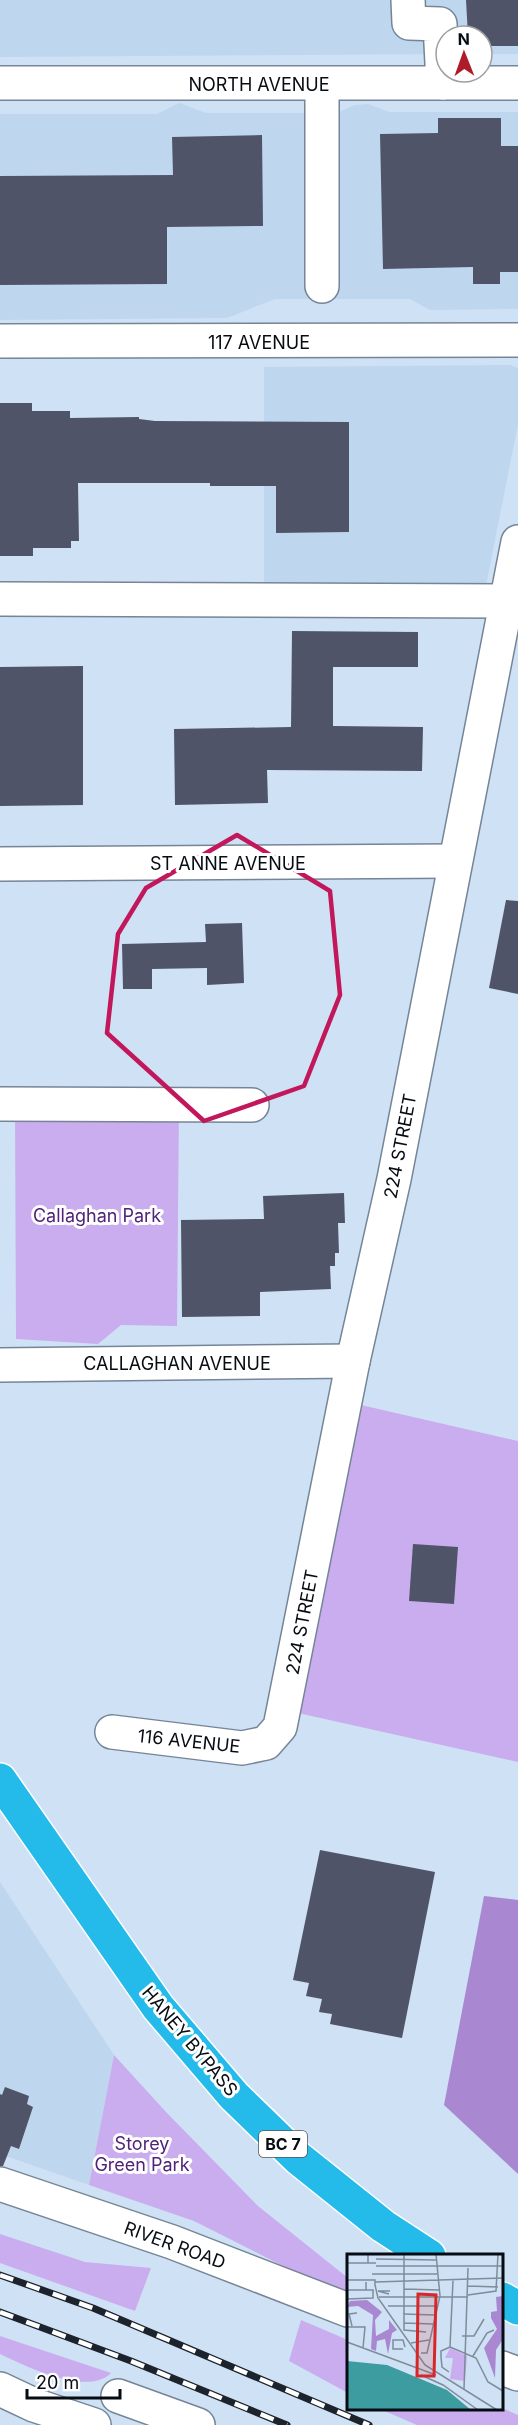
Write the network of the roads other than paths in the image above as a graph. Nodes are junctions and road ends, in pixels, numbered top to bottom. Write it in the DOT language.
graph roads {
  1 [pos="408,0"];
  2 [pos="440,24"];
  3 [pos="0,83"];
  4 [pos="434,83"];
  5 [pos="494,83"];
  6 [pos="518,83"];
  7 [pos="322,84"];
  8 [pos="322,286"];
  9 [pos="518,340"];
  10 [pos="0,341"];
  11 [pos="518,542"];
  12 [pos="0,599"];
  13 [pos="506,601"];
  14 [pos="455,861"];
  15 [pos="0,864"];
  16 [pos="0,1104"];
  17 [pos="252,1105"];
  18 [pos="353,1362"];
  19 [pos="0,1365"];
  20 [pos="112,1732"];
  21 [pos="266,1743"];
  22 [pos="0,1780"];
  23 [pos="0,2184"];
  24 [pos="426,2254"];
  25 [pos="503,2300"];
  26 [pos="518,2308"];
  27 [pos="347,2310"];
  28 [pos="503,2369"];
  29 [pos="518,2374"];
  30 [pos="0,2389"];
  31 [pos="118,2396"];
  32 [pos="94,2425"];
  33 [pos="198,2425"];
  1 -- 2 [label="street"];
  3 -- 7 [label="street, NORTH AVENUE"];
  4 -- 7 [label="street, NORTH AVENUE"];
  5 -- 6 [label="street, NORTH AVENUE"];
  7 -- 8 [label="street"];
  9 -- 10 [label="street, 117 AVENUE"];
  11 -- 13 [label="street, 224 STREET"];
  12 -- 13 [label="street"];
  13 -- 14 [label="street, 224 STREET"];
  14 -- 15 [label="street, ST ANNE AVENUE"];
  14 -- 18 [label="street, 224 STREET"];
  16 -- 17 [label="street"];
  18 -- 19 [label="street, CALLAGHAN AVENUE"];
  18 -- 21 [label="street, 224 STREET"];
  20 -- 21 [label="street, 116 AVENUE"];
  22 -- 24 [label="highway, HANEY BYPASS / BC 7"];
  23 -- 27 [label="street, RIVER ROAD"];
  25 -- 26 [label="highway"];
  28 -- 29 [label="street"];
  30 -- 32 [label="street"];
  31 -- 33 [label="street"];
}
